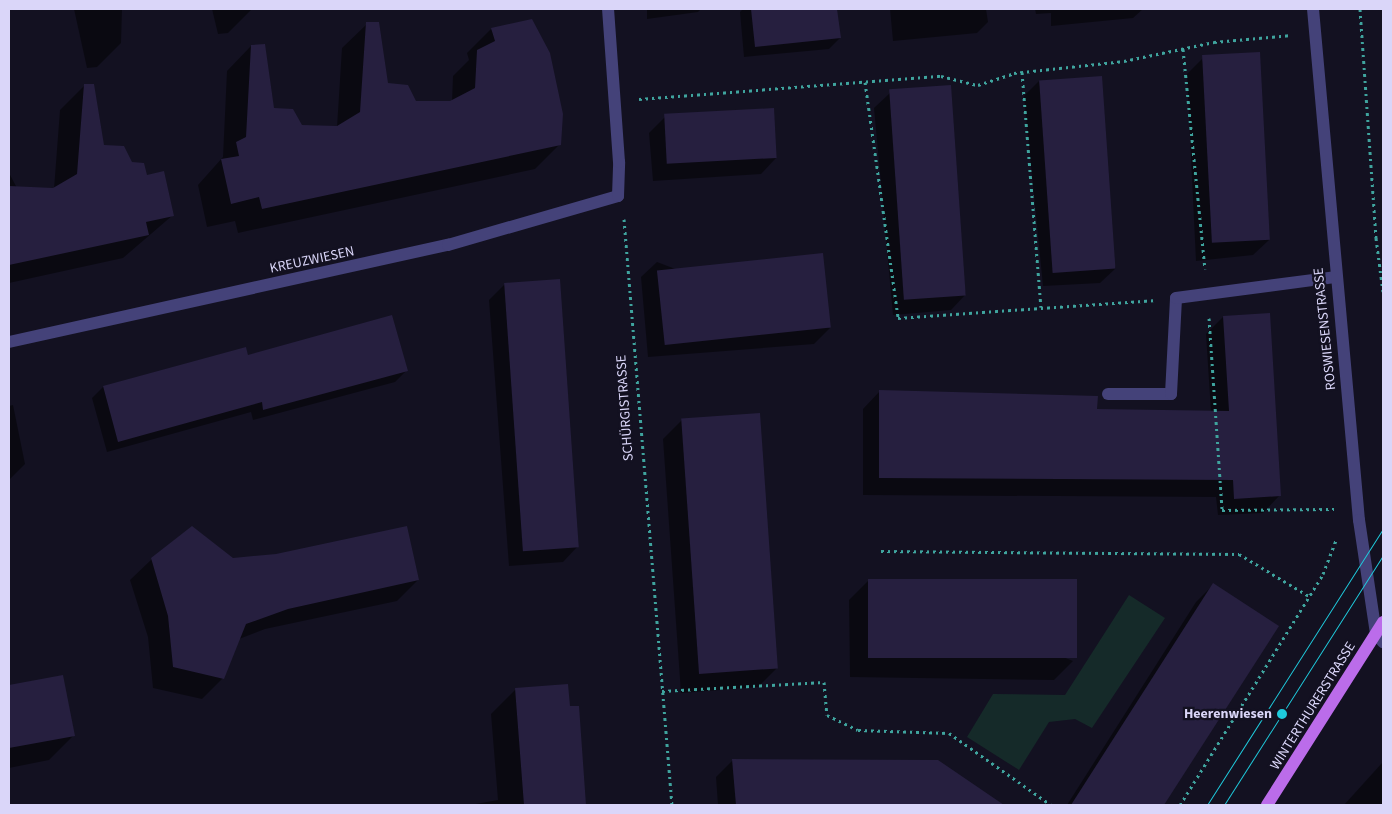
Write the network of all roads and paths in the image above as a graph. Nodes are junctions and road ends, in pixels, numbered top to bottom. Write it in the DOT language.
graph roads {
  1 [pos="608,9"];
  2 [pos="1313,9"];
  3 [pos="1360,9"];
  4 [pos="1315,32"];
  5 [pos="1183,49"];
  6 [pos="1022,72"];
  7 [pos="865,82"];
  8 [pos="639,99"];
  9 [pos="618,196"];
  10 [pos="1335,277"];
  11 [pos="1207,292"];
  12 [pos="1383,292"];
  13 [pos="1176,298"];
  14 [pos="1041,307"];
  15 [pos="9,342"];
  16 [pos="1108,394"];
  17 [pos="1336,509"];
  18 [pos="1338,534"];
  19 [pos="881,551"];
  20 [pos="1309,596"];
  21 [pos="1383,622"];
  22 [pos="1379,638"];
  23 [pos="662,691"];
  24 [pos="672,805"];
  25 [pos="1051,805"];
  26 [pos="1180,805"];
  27 [pos="1268,805"];
  1 -- 9 [label="street"];
  2 -- 4 [label="street, ROSWIESENSTRASSE"];
  3 -- 12 [label="path"];
  4 -- 5 [label="path"];
  4 -- 10 [label="street, ROSWIESENSTRASSE"];
  5 -- 6 [label="path"];
  5 -- 11 [label="path"];
  6 -- 7 [label="path"];
  6 -- 14 [label="path"];
  7 -- 8 [label="path"];
  7 -- 14 [label="path"];
  9 -- 15 [label="street, KREUZWIESEN"];
  9 -- 23 [label="path, SCHÜRGISTRASSE"];
  10 -- 11 [label="street"];
  10 -- 22 [label="street, ROSWIESENSTRASSE"];
  11 -- 13 [label="street"];
  11 -- 17 [label="path"];
  13 -- 14 [label="path"];
  13 -- 16 [label="street"];
  18 -- 20 [label="path"];
  19 -- 20 [label="path"];
  20 -- 26 [label="path"];
  21 -- 22 [label="main road, WINTERTHURERSTRASSE"];
  22 -- 27 [label="main road, WINTERTHURERSTRASSE"];
  23 -- 24 [label="path, SCHÜRGISTRASSE"];
  23 -- 25 [label="path"];
}
